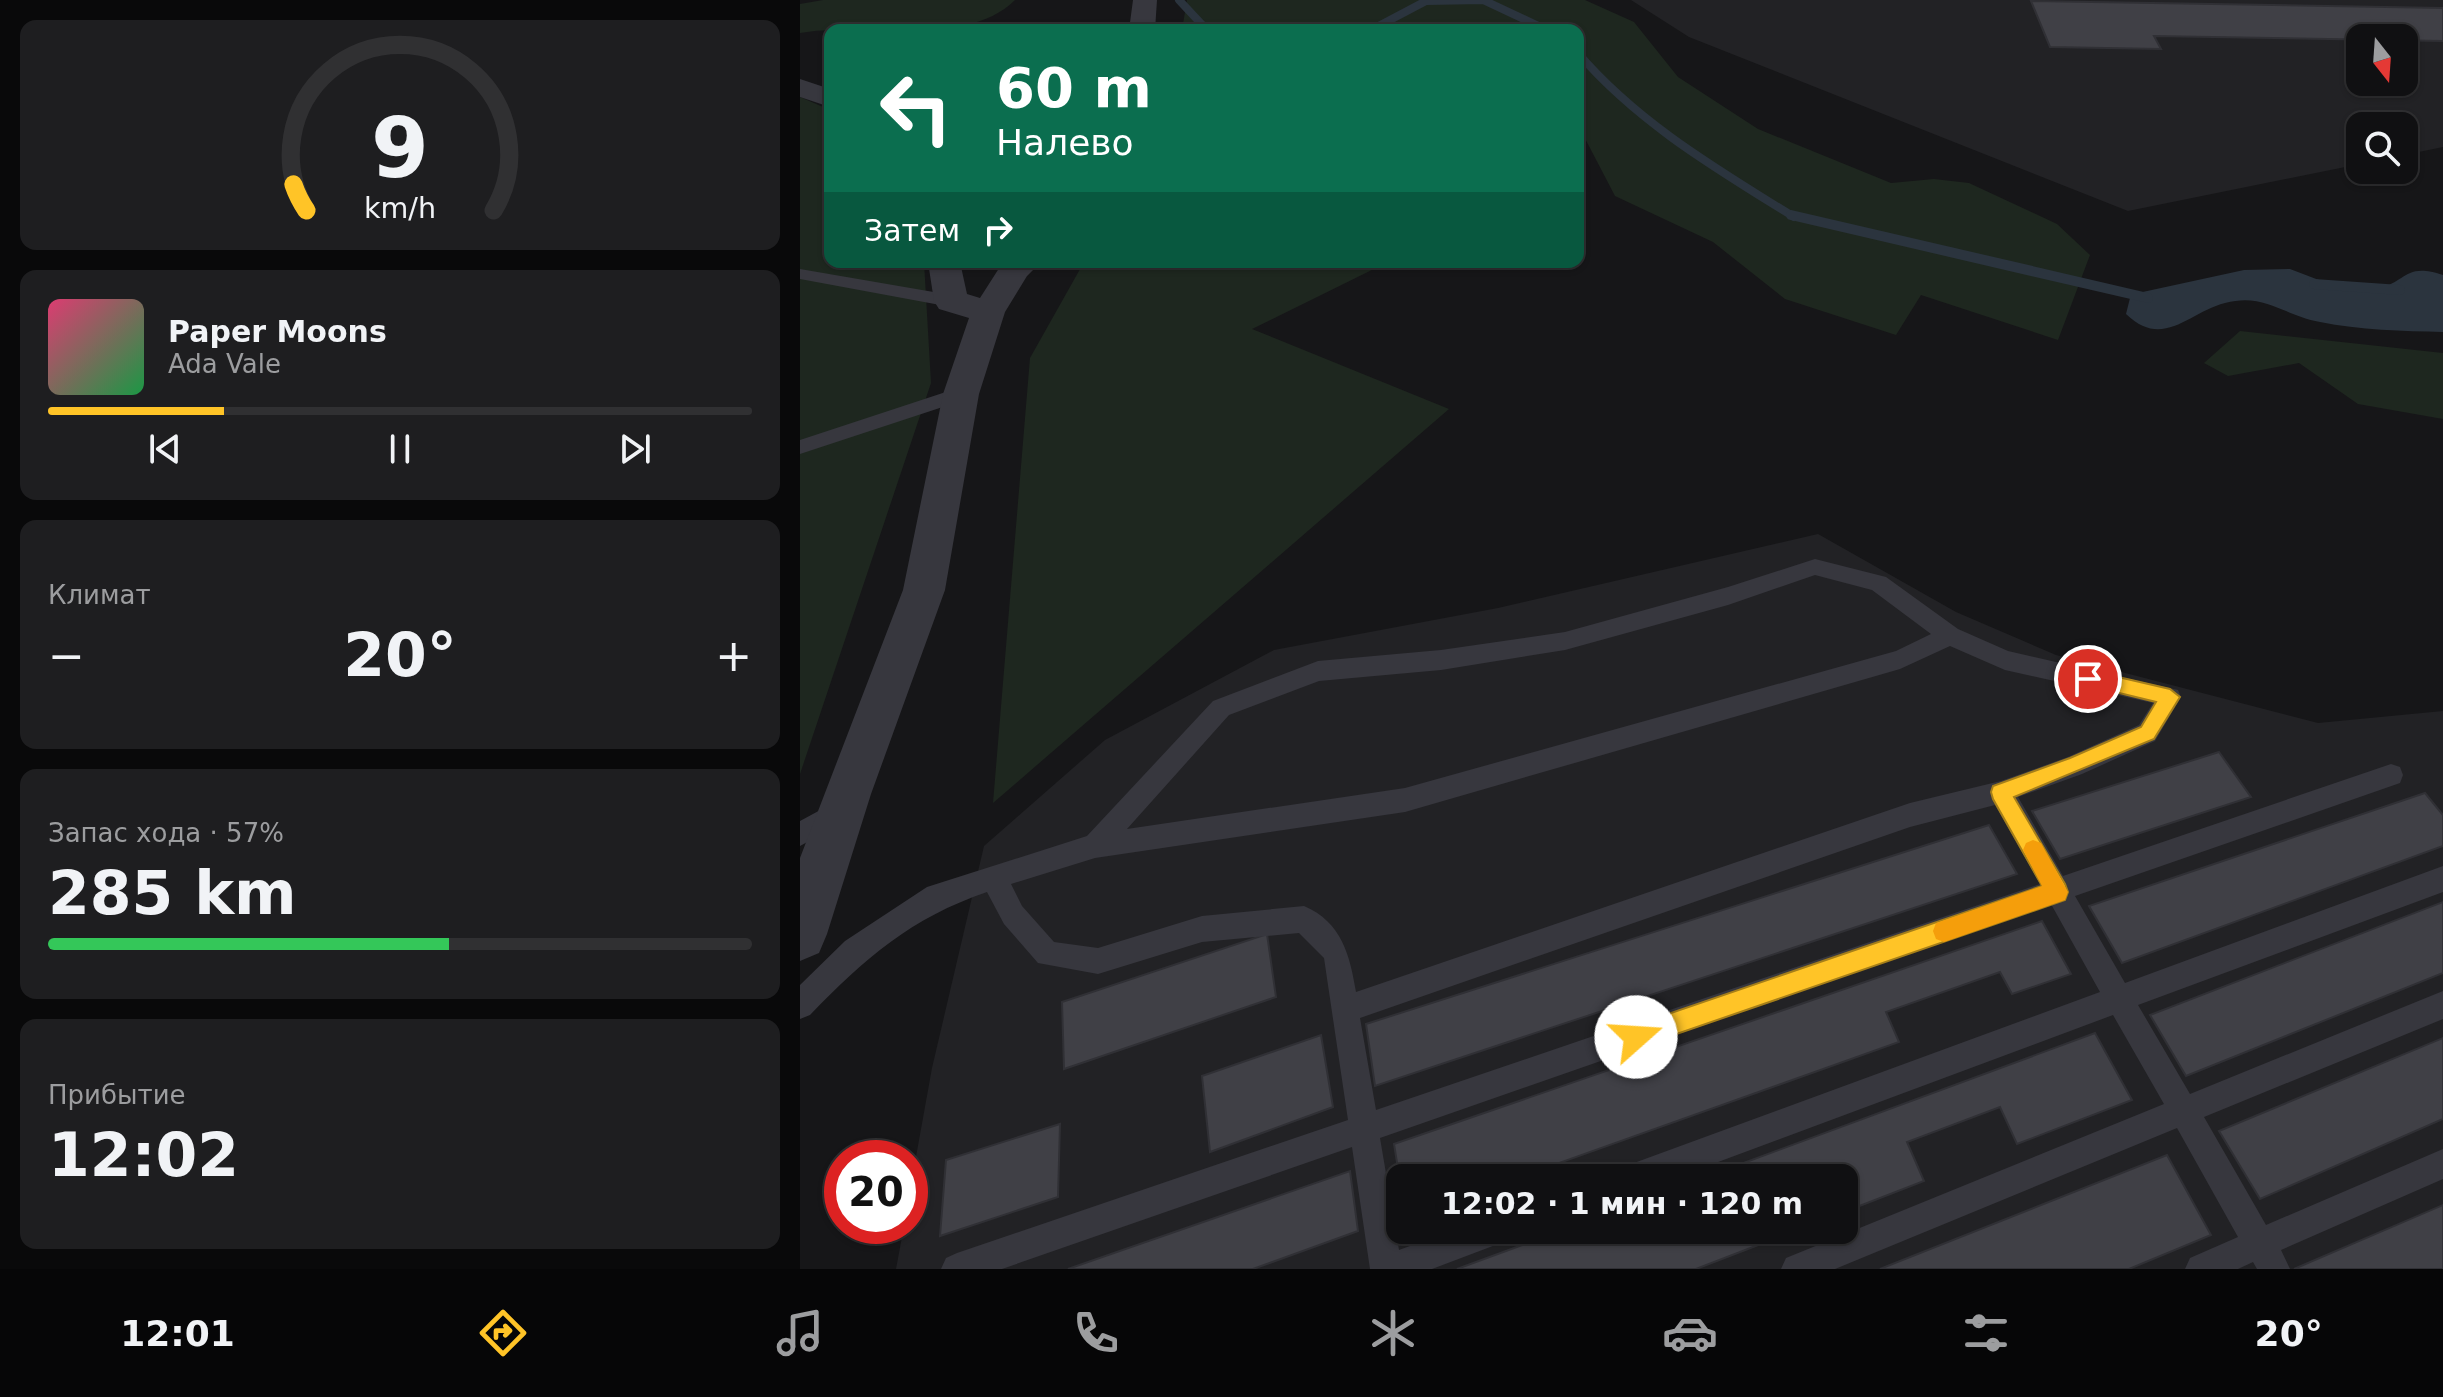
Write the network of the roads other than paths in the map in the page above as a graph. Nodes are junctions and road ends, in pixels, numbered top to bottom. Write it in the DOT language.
graph roads {
  1 [pos="1145,0"];
  2 [pos="1143,24"];
  3 [pos="800,87"];
  4 [pos="824,97"];
  5 [pos="948,268"];
  6 [pos="1016,268"];
  7 [pos="800,274"];
  8 [pos="970,306"];
  9 [pos="961,394"];
  10 [pos="800,447"];
  11 [pos="1950,636"];
  12 [pos="2391,775"];
  13 [pos="2001,792"];
  14 [pos="841,810"];
  15 [pos="800,834"];
  16 [pos="1095,846"];
  17 [pos="993,877"];
  18 [pos="2443,879"];
  19 [pos="2057,892"];
  20 [pos="803,914"];
  21 [pos="2118,997"];
  22 [pos="800,1005"];
  23 [pos="2443,1005"];
  24 [pos="1347,1009"];
  25 [pos="2184,1113"];
  26 [pos="1366,1130"];
  27 [pos="1671,1164"];
  28 [pos="2443,1164"];
  29 [pos="1457,1244"];
  30 [pos="2267,1256"];
  31 [pos="957,1269"];
  32 [pos="1388,1269"];
  33 [pos="1797,1269"];
  34 [pos="2201,1269"];
  1 -- 2 [label="street"];
  3 -- 4 [label="street"];
  5 -- 8 [label="street"];
  6 -- 8 [label="street"];
  7 -- 8 [label="lane"];
  8 -- 9 [label="street"];
  9 -- 10 [label="lane"];
  9 -- 14 [label="street"];
  11 -- 13 [label="lane"];
  11 -- 16 [label="lane"];
  11 -- 16 [label="lane"];
  12 -- 19 [label="lane"];
  13 -- 19 [label="lane"];
  13 -- 24 [label="lane"];
  14 -- 15 [label="lane"];
  14 -- 20 [label="street"];
  16 -- 17 [label="lane"];
  17 -- 22 [label="lane"];
  17 -- 24 [label="lane"];
  18 -- 21 [label="lane"];
  19 -- 21 [label="lane"];
  19 -- 26 [label="lane"];
  21 -- 25 [label="lane"];
  21 -- 27 [label="lane"];
  23 -- 25 [label="lane"];
  24 -- 26 [label="lane"];
  25 -- 30 [label="lane"];
  25 -- 33 [label="lane"];
  26 -- 31 [label="lane"];
  26 -- 32 [label="lane"];
  28 -- 30 [label="lane"];
  29 -- 32 [label="lane"];
  30 -- 34 [label="lane"];
}
